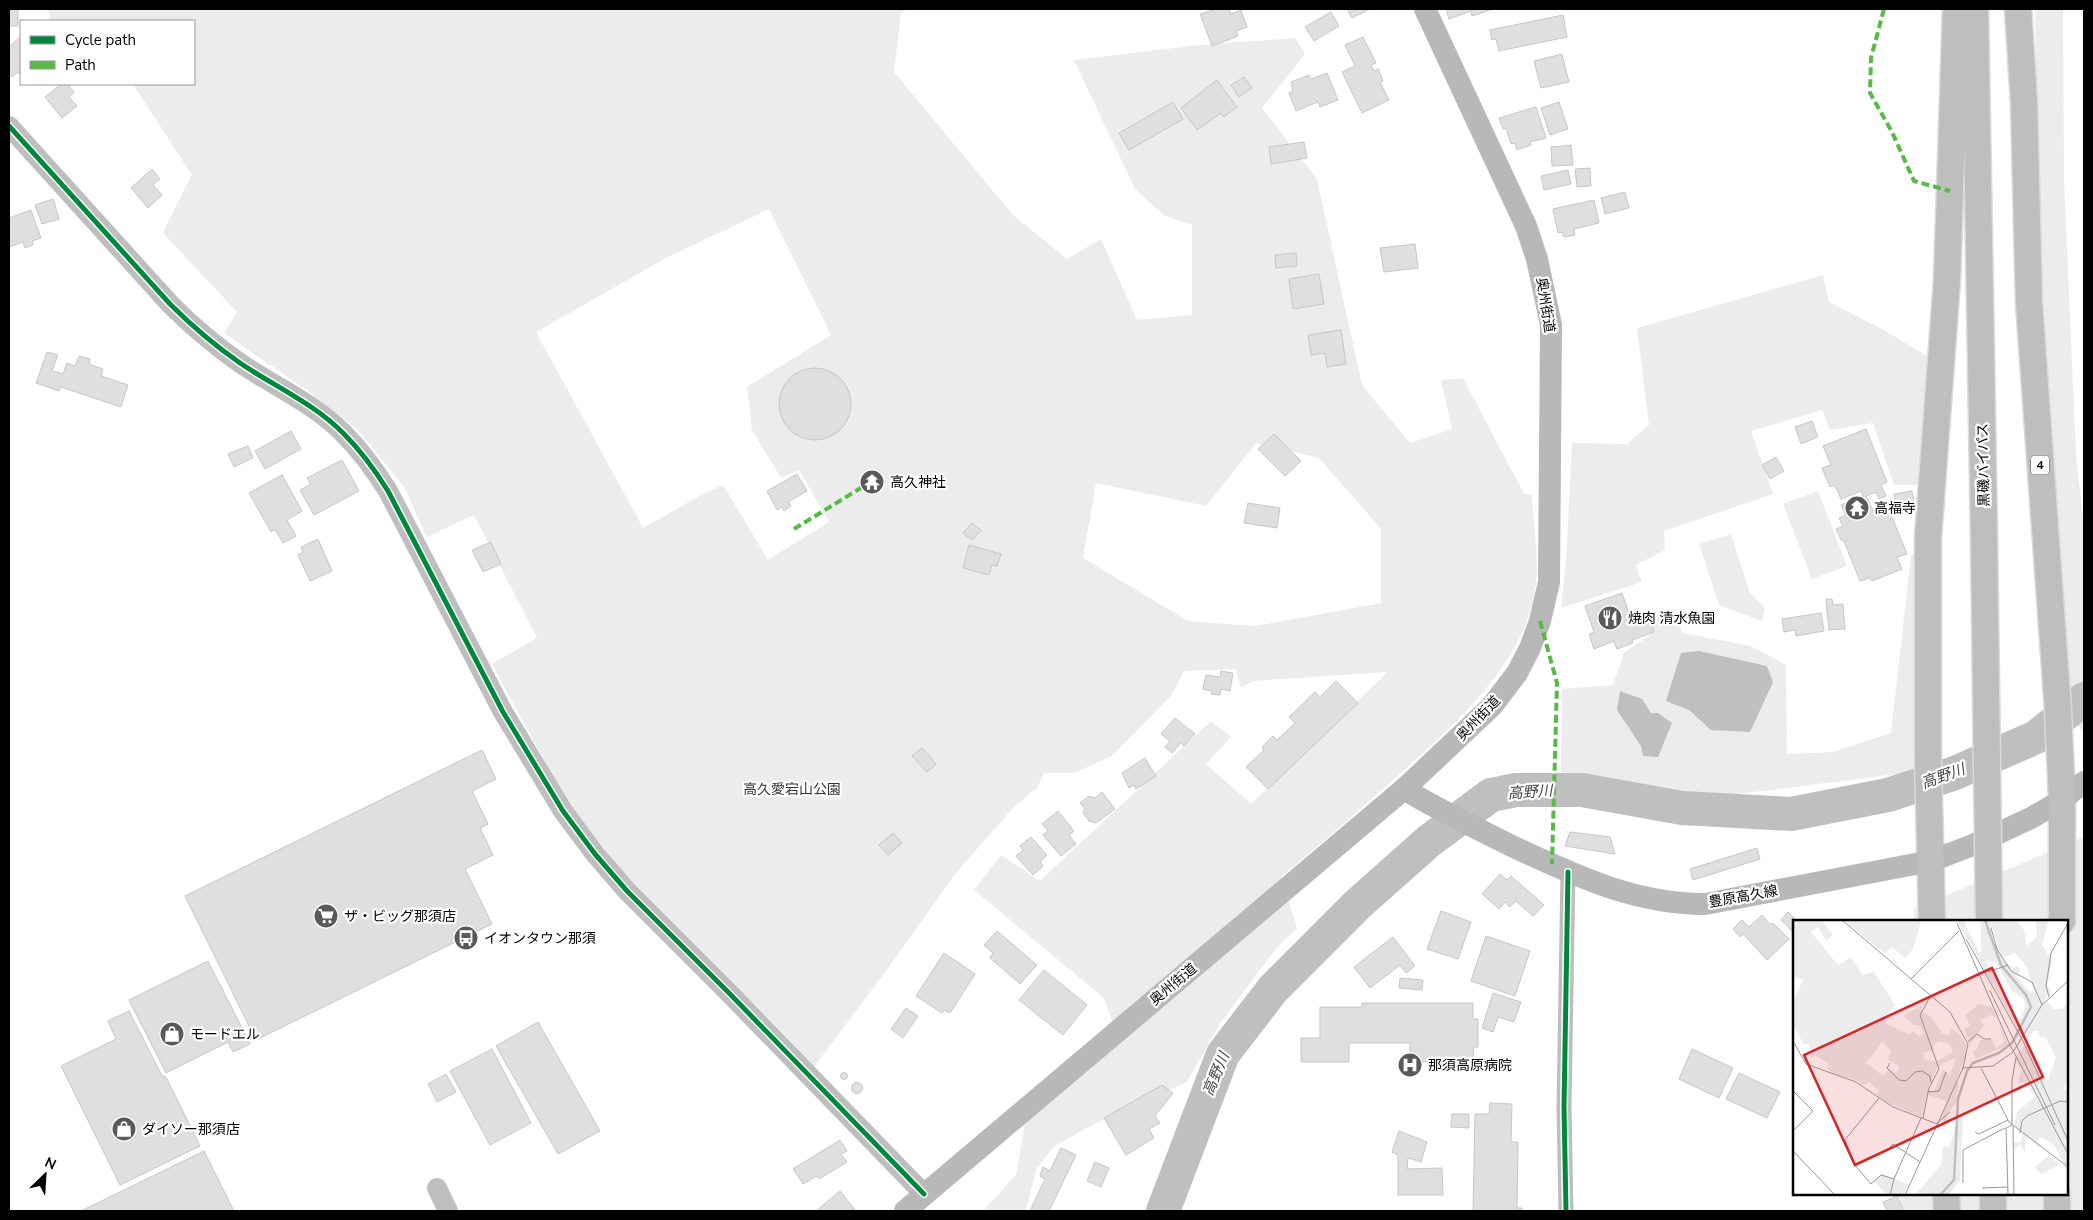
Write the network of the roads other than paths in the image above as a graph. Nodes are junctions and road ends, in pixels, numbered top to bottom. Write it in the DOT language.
graph roads {
  1 [pos="1425,9"];
  2 [pos="1956,9"];
  3 [pos="1975,9"];
  4 [pos="2018,9"];
  5 [pos="9,126"];
  6 [pos="2084,782"];
  7 [pos="1404,789"];
  8 [pos="2062,800"];
  9 [pos="1930,861"];
  10 [pos="1568,872"];
  11 [pos="1932,920"];
  12 [pos="1989,920"];
  13 [pos="2062,920"];
  14 [pos="438,1188"];
  15 [pos="924,1194"];
  16 [pos="1946,1195"];
  17 [pos="1993,1195"];
  18 [pos="2057,1195"];
  19 [pos="448,1211"];
  20 [pos="904,1211"];
  21 [pos="1566,1211"];
  22 [pos="1947,1211"];
  23 [pos="1994,1211"];
  24 [pos="2057,1211"];
  1 -- 7 [label="main road, 奥州街道"];
  2 -- 9 [label="highway"];
  3 -- 12 [label="highway, 黒磯バイパス, bridge"];
  4 -- 8 [label="highway, 4"];
  5 -- 15 [label="street"];
  6 -- 8 [label="main road, 豊原高久線"];
  7 -- 10 [label="main road, 豊原高久線"];
  7 -- 15 [label="main road, 奥州街道"];
  8 -- 9 [label="main road, 豊原高久線"];
  8 -- 13 [label="highway, 4"];
  9 -- 10 [label="main road, 豊原高久線"];
  9 -- 11 [label="highway"];
  10 -- 21 [label="street"];
  14 -- 19 [label="street"];
  15 -- 20 [label="main road, 奥州街道"];
  16 -- 22 [label="highway"];
  17 -- 23 [label="highway"];
  18 -- 24 [label="highway"];
}
